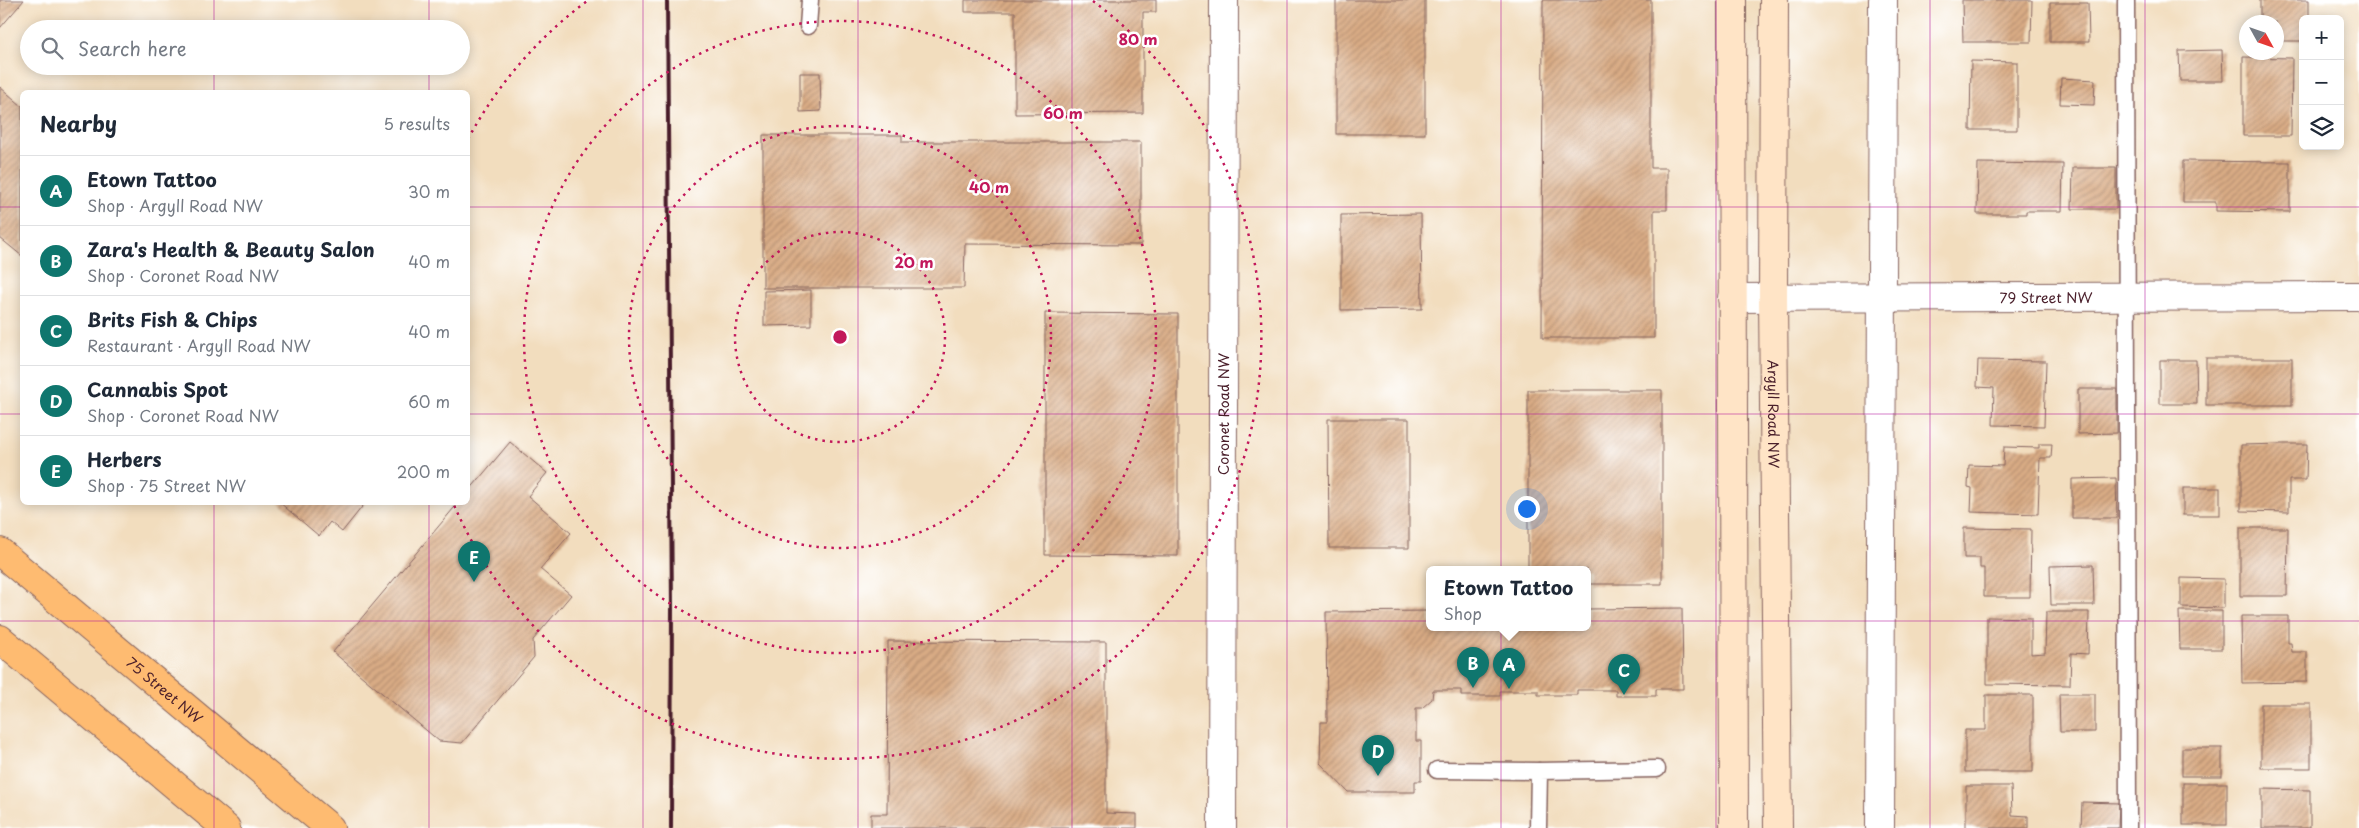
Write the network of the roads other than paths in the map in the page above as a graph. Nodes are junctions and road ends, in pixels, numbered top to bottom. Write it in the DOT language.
graph roads {
  1 [pos="810,0"];
  2 [pos="1224,0"];
  3 [pos="1732,0"];
  4 [pos="1774,0"];
  5 [pos="1883,0"];
  6 [pos="2126,0"];
  7 [pos="808,26"];
  8 [pos="2126,296"];
  9 [pos="2359,296"];
  10 [pos="1732,298"];
  11 [pos="1773,298"];
  12 [pos="1884,298"];
  13 [pos="0,552"];
  14 [pos="0,639"];
  15 [pos="1657,769"];
  16 [pos="1437,770"];
  17 [pos="1539,771"];
  18 [pos="319,825"];
  19 [pos="226,828"];
  20 [pos="1222,828"];
  21 [pos="1538,828"];
  22 [pos="1734,828"];
  23 [pos="1778,828"];
  24 [pos="1880,828"];
  25 [pos="2128,828"];
  1 -- 7 [label="lane"];
  2 -- 20 [label="street, Coronet Road NW"];
  3 -- 10 [label="main road"];
  4 -- 11 [label="main road, Argyll Road NW"];
  5 -- 12 [label="street"];
  6 -- 8 [label="lane"];
  8 -- 9 [label="street, 79 Street NW"];
  8 -- 12 [label="street, 79 Street NW"];
  8 -- 25 [label="lane"];
  10 -- 11 [label="street, 79 Street NW"];
  10 -- 22 [label="main road"];
  11 -- 12 [label="street, 79 Street NW"];
  11 -- 23 [label="main road, Argyll Road NW"];
  12 -- 24 [label="street"];
  13 -- 18 [label="main road, 75 Street NW"];
  14 -- 19 [label="main road"];
  15 -- 17 [label="lane"];
  16 -- 17 [label="lane"];
  17 -- 21 [label="lane"];
}
